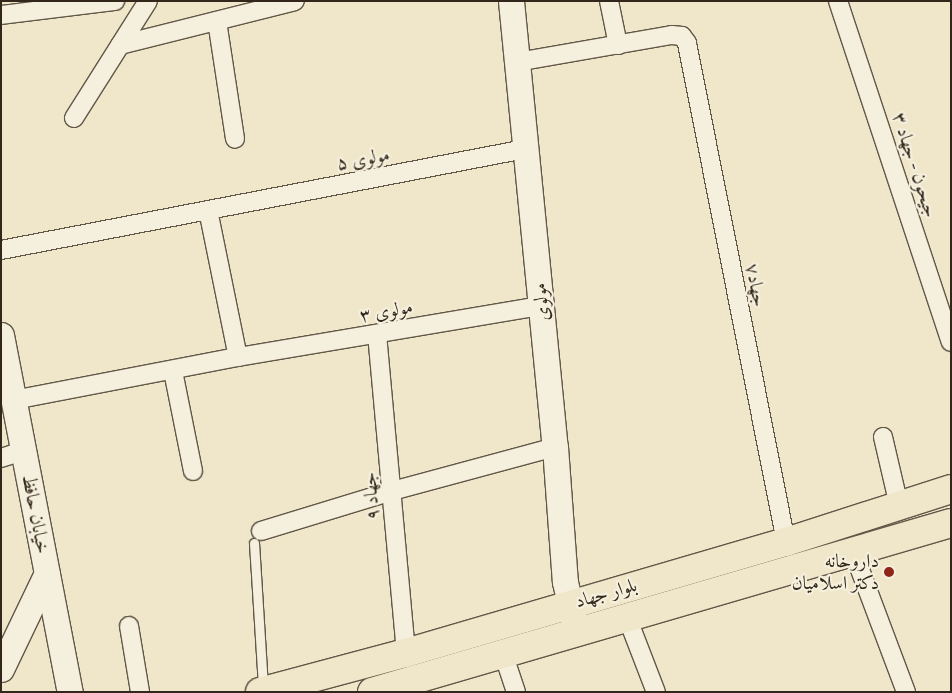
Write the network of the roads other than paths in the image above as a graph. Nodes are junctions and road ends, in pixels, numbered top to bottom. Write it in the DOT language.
graph roads {
  1 [pos="115,1"];
  2 [pos="148,1"];
  3 [pos="295,1"];
  4 [pos="511,1"];
  5 [pos="609,1"];
  6 [pos="838,1"];
  7 [pos="45,6"];
  8 [pos="1,15"];
  9 [pos="217,21"];
  10 [pos="120,45"];
  11 [pos="618,45"];
  12 [pos="517,62"];
  13 [pos="74,118"];
  14 [pos="235,139"];
  15 [pos="526,150"];
  16 [pos="208,210"];
  17 [pos="1,250"];
  18 [pos="541,306"];
  19 [pos="377,334"];
  20 [pos="1,336"];
  21 [pos="951,342"];
  22 [pos="238,357"];
  23 [pos="173,371"];
  24 [pos="14,400"];
  25 [pos="883,437"];
  26 [pos="555,447"];
  27 [pos="12,454"];
  28 [pos="193,471"];
  29 [pos="951,489"];
  30 [pos="392,491"];
  31 [pos="899,506"];
  32 [pos="951,522"];
  33 [pos="257,537"];
  34 [pos="786,542"];
  35 [pos="853,551"];
  36 [pos="47,573"];
  37 [pos="570,603"];
  38 [pos="627,617"];
  39 [pos="129,626"];
  40 [pos="577,632"];
  41 [pos="406,653"];
  42 [pos="503,653"];
  43 [pos="1,668"];
  44 [pos="382,690"];
  45 [pos="262,691"];
  46 [pos="70,692"];
  47 [pos="140,692"];
  48 [pos="516,692"];
  49 [pos="656,692"];
  50 [pos="906,692"];
  1 -- 7 [label="street"];
  2 -- 10 [label="street"];
  3 -- 9 [label="street"];
  4 -- 12 [label="street, مولوی"];
  5 -- 11 [label="street"];
  6 -- 21 [label="street, جیحون - جهاد ۳"];
  7 -- 8 [label="street"];
  9 -- 10 [label="street"];
  9 -- 14 [label="street"];
  10 -- 13 [label="street"];
  11 -- 12 [label="street"];
  11 -- 34 [label="street, جهاد۷"];
  12 -- 15 [label="street, مولوی"];
  15 -- 16 [label="street, مولوی ۵"];
  15 -- 18 [label="street, مولوی"];
  16 -- 17 [label="street, مولوی ۵"];
  16 -- 22 [label="street"];
  18 -- 19 [label="street, مولوی ۳"];
  18 -- 26 [label="street, مولوی"];
  19 -- 22 [label="street, مولوی ۳"];
  19 -- 30 [label="street, جهاد ۹"];
  20 -- 24 [label="street, خیابان حافظ"];
  22 -- 23 [label="street, مولوی ۳"];
  23 -- 24 [label="street, مولوی ۳"];
  23 -- 28 [label="street"];
  24 -- 27 [label="street, خیابان حافظ"];
  25 -- 31 [label="street"];
  26 -- 30 [label="street"];
  26 -- 37 [label="street, مولوی"];
  27 -- 36 [label="street, خیابان حافظ"];
  29 -- 31 [label="main road, بلوار جهاد"];
  30 -- 33 [label="street"];
  30 -- 41 [label="street, جهاد ۹"];
  31 -- 34 [label="main road, بلوار جهاد"];
  32 -- 35 [label="main road, بلوار جهاد"];
  33 -- 45 [label="lane"];
  34 -- 37 [label="main road, بلوار جهاد"];
  35 -- 38 [label="main road, بلوار جهاد"];
  35 -- 50 [label="street"];
  36 -- 43 [label="street"];
  36 -- 46 [label="street, خیابان حافظ"];
  37 -- 40 [label="street, مولوی"];
  37 -- 41 [label="main road, بلوار جهاد"];
  38 -- 40 [label="main road, بلوار جهاد"];
  38 -- 49 [label="street"];
  39 -- 47 [label="street"];
  40 -- 42 [label="main road, بلوار جهاد"];
  41 -- 45 [label="main road, بلوار جهاد"];
  42 -- 44 [label="main road, بلوار جهاد"];
  42 -- 48 [label="street"];
}
